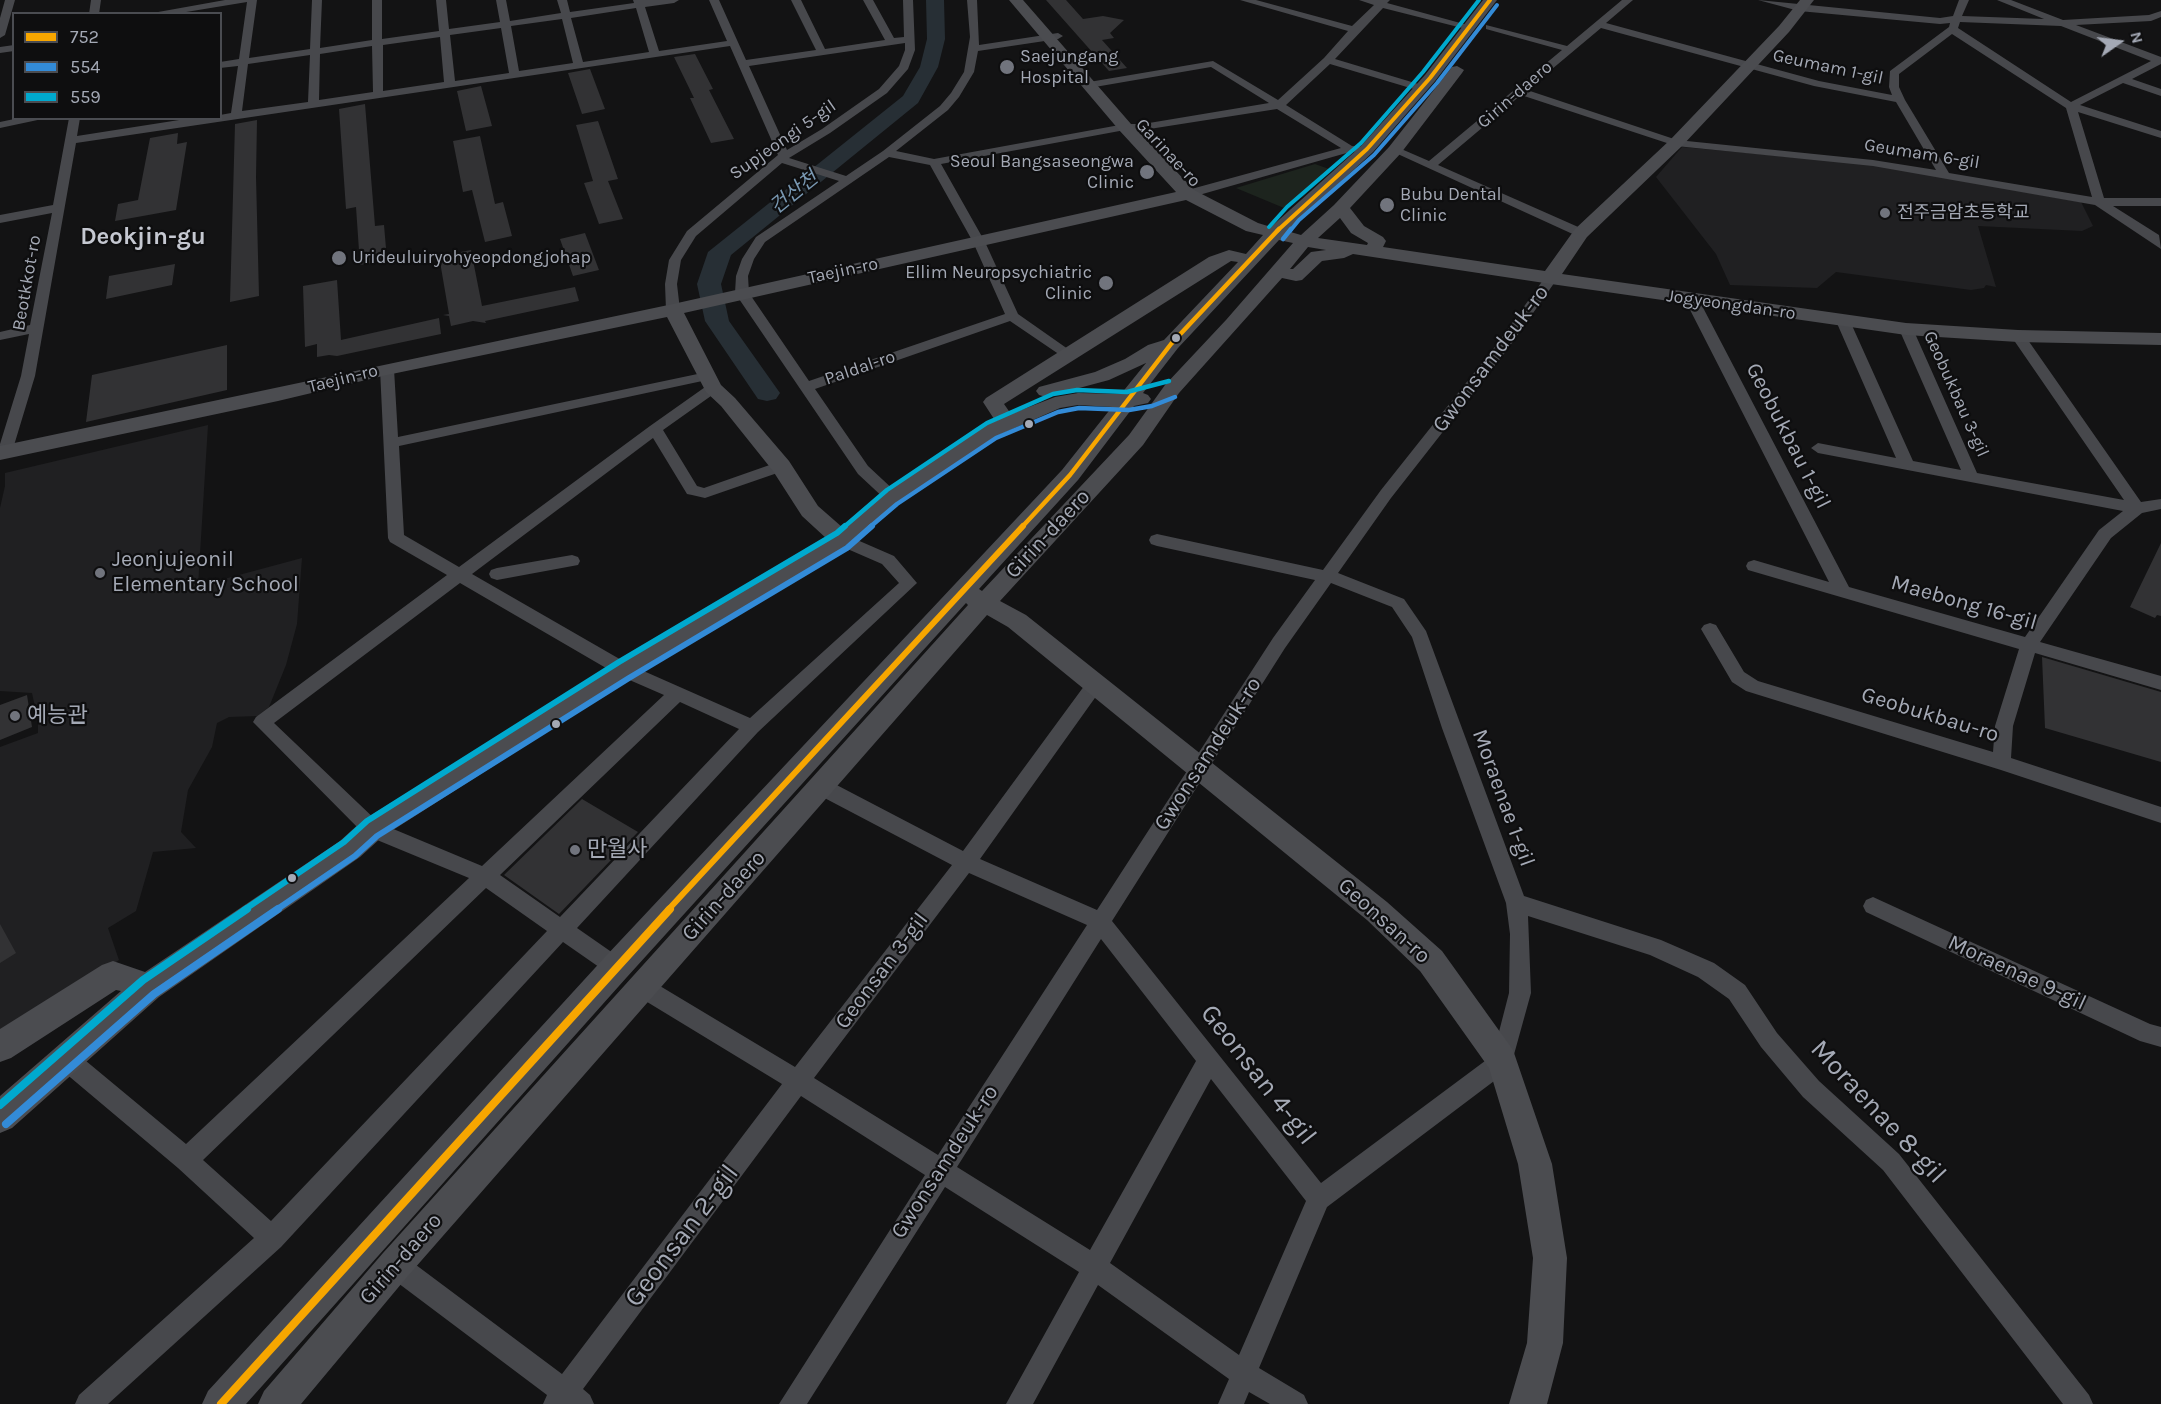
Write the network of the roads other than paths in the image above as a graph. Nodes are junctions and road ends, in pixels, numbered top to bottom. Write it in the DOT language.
graph roads {
  1 [pos="10,0"];
  2 [pos="244,0"];
  3 [pos="252,0"];
  4 [pos="317,0"];
  5 [pos="376,0"];
  6 [pos="562,0"];
  7 [pos="674,0"];
  8 [pos="714,0"];
  9 [pos="796,0"];
  10 [pos="868,0"];
  11 [pos="908,0"];
  12 [pos="972,0"];
  13 [pos="1016,0"];
  14 [pos="1028,0"];
  15 [pos="1245,0"];
  16 [pos="1364,0"];
  17 [pos="1490,0"];
  18 [pos="1509,0"];
  19 [pos="1628,0"];
  20 [pos="1763,0"];
  21 [pos="1964,0"];
  22 [pos="2002,0"];
  23 [pos="501,2"];
  24 [pos="639,2"];
  25 [pos="1383,2"];
  26 [pos="442,3"];
  27 [pos="1803,4"];
  28 [pos="175,8"];
  29 [pos="160,12"];
  30 [pos="566,15"];
  31 [pos="2062,22"];
  32 [pos="506,24"];
  33 [pos="1597,24"];
  34 [pos="1954,24"];
  35 [pos="1470,27"];
  36 [pos="1489,27"];
  37 [pos="2141,28"];
  38 [pos="1,30"];
  39 [pos="1354,30"];
  40 [pos="444,33"];
  41 [pos="1054,37"];
  42 [pos="910,39"];
  43 [pos="377,42"];
  44 [pos="891,42"];
  45 [pos="733,43"];
  46 [pos="972,49"];
  47 [pos="1568,49"];
  48 [pos="316,51"];
  49 [pos="822,52"];
  50 [pos="655,55"];
  51 [pos="1328,60"];
  52 [pos="2160,60"];
  53 [pos="243,61"];
  54 [pos="222,64"];
  55 [pos="743,64"];
  56 [pos="579,66"];
  57 [pos="1749,66"];
  58 [pos="515,75"];
  59 [pos="2122,79"];
  60 [pos="1095,84"];
  61 [pos="450,85"];
  62 [pos="1421,88"];
  63 [pos="1521,91"];
  64 [pos="2161,93"];
  65 [pos="378,95"];
  66 [pos="1900,100"];
  67 [pos="313,105"];
  68 [pos="1279,105"];
  69 [pos="2071,106"];
  70 [pos="236,116"];
  71 [pos="222,118"];
  72 [pos="30,120"];
  73 [pos="75,120"];
  74 [pos="194,120"];
  75 [pos="157,123"];
  76 [pos="0,125"];
  77 [pos="1143,127"];
  78 [pos="1125,128"];
  79 [pos="2161,135"];
  80 [pos="72,140"];
  81 [pos="1676,143"];
  82 [pos="1350,149"];
  83 [pos="1367,149"];
  84 [pos="1395,150"];
  85 [pos="887,153"];
  86 [pos="786,160"];
  87 [pos="934,162"];
  88 [pos="1431,165"];
  89 [pos="1945,176"];
  90 [pos="844,179"];
  91 [pos="1195,192"];
  92 [pos="2099,202"];
  93 [pos="2161,202"];
  94 [pos="59,208"];
  95 [pos="1340,208"];
  96 [pos="0,219"];
  97 [pos="1280,229"];
  98 [pos="1581,233"];
  99 [pos="1307,237"];
  100 [pos="2159,240"];
  101 [pos="979,242"];
  102 [pos="1368,247"];
  103 [pos="1250,260"];
  104 [pos="1279,271"];
  105 [pos="1553,276"];
  106 [pos="736,295"];
  107 [pos="1692,300"];
  108 [pos="679,308"];
  109 [pos="1012,316"];
  110 [pos="1843,321"];
  111 [pos="37,328"];
  112 [pos="1906,329"];
  113 [pos="2161,330"];
  114 [pos="0,336"];
  115 [pos="2018,336"];
  116 [pos="2161,339"];
  117 [pos="1171,344"];
  118 [pos="1068,354"];
  119 [pos="387,369"];
  120 [pos="710,382"];
  121 [pos="806,387"];
  122 [pos="1172,389"];
  123 [pos="1128,401"];
  124 [pos="996,422"];
  125 [pos="655,429"];
  126 [pos="391,443"];
  127 [pos="1818,448"];
  128 [pos="3,453"];
  129 [pos="1907,465"];
  130 [pos="781,466"];
  131 [pos="1971,476"];
  132 [pos="892,497"];
  133 [pos="2161,504"];
  134 [pos="2137,508"];
  135 [pos="842,540"];
  136 [pos="1157,540"];
  137 [pos="504,542"];
  138 [pos="572,561"];
  139 [pos="1754,566"];
  140 [pos="460,574"];
  141 [pos="497,574"];
  142 [pos="1843,592"];
  143 [pos="494,594"];
  144 [pos="974,596"];
  145 [pos="1710,628"];
  146 [pos="2029,645"];
  147 [pos="624,670"];
  148 [pos="2161,682"];
  149 [pos="1096,683"];
  150 [pos="678,693"];
  151 [pos="752,727"];
  152 [pos="2001,762"];
  153 [pos="1200,769"];
  154 [pos="822,787"];
  155 [pos="2161,815"];
  156 [pos="372,829"];
  157 [pos="966,862"];
  158 [pos="485,876"];
  159 [pos="1516,903"];
  160 [pos="1873,906"];
  161 [pos="1100,921"];
  162 [pos="562,928"];
  163 [pos="616,968"];
  164 [pos="148,987"];
  165 [pos="642,987"];
  166 [pos="2161,1038"];
  167 [pos="0,1047"];
  168 [pos="66,1059"];
  169 [pos="1209,1060"];
  170 [pos="1502,1061"];
  171 [pos="798,1081"];
  172 [pos="0,1117"];
  173 [pos="186,1160"];
  174 [pos="940,1170"];
  175 [pos="1319,1199"];
  176 [pos="272,1238"];
  177 [pos="395,1265"];
  178 [pos="1094,1267"];
  179 [pos="1244,1374"];
  180 [pos="567,1400"];
  181 [pos="88,1404"];
  182 [pos="221,1404"];
  183 [pos="277,1404"];
  184 [pos="792,1404"];
  185 [pos="1019,1404"];
  186 [pos="1231,1404"];
  187 [pos="1295,1404"];
  188 [pos="1528,1404"];
  189 [pos="2080,1404"];
  1 -- 38 [label="street"];
  2 -- 28 [label="street"];
  3 -- 53 [label="street"];
  4 -- 48 [label="street"];
  5 -- 43 [label="street"];
  6 -- 30 [label="street"];
  7 -- 24 [label="street"];
  8 -- 45 [label="street"];
  9 -- 49 [label="street"];
  10 -- 44 [label="street"];
  11 -- 42 [label="street, Supjeongi 5-gil"];
  12 -- 46 [label="street"];
  13 -- 41 [label="street, Garinae-ro"];
  14 -- 41 [label="street, Garinae-ro"];
  15 -- 39 [label="street"];
  16 -- 25 [label="street"];
  17 -- 35 [label="street, Girin-daero"];
  18 -- 36 [label="street, Girin-daero"];
  19 -- 33 [label="street, Girin-daero"];
  20 -- 27 [label="street"];
  21 -- 34 [label="street, Geumam 1-gil"];
  22 -- 31 [label="street"];
  23 -- 32 [label="street"];
  24 -- 30 [label="street"];
  24 -- 50 [label="street"];
  25 -- 35 [label="street"];
  25 -- 39 [label="street"];
  26 -- 40 [label="street"];
  27 -- 34 [label="street"];
  27 -- 57 [label="street, Gwonsamdeuk-ro"];
  28 -- 29 [label="street"];
  30 -- 32 [label="street"];
  30 -- 56 [label="street"];
  31 -- 34 [label="street"];
  31 -- 37 [label="street"];
  31 -- 37 [label="street"];
  32 -- 40 [label="street"];
  32 -- 58 [label="street"];
  33 -- 47 [label="street, Girin-daero"];
  33 -- 57 [label="street"];
  34 -- 66 [label="street, Geumam 1-gil"];
  34 -- 69 [label="street"];
  35 -- 62 [label="street, Girin-daero"];
  36 -- 47 [label="street"];
  36 -- 84 [label="street, Girin-daero"];
  37 -- 52 [label="street"];
  39 -- 51 [label="street"];
  40 -- 43 [label="street"];
  40 -- 61 [label="street"];
  41 -- 46 [label="street"];
  41 -- 60 [label="street, Garinae-ro"];
  42 -- 44 [label="street"];
  42 -- 86 [label="street, Supjeongi 5-gil"];
  43 -- 48 [label="street"];
  43 -- 65 [label="street"];
  44 -- 49 [label="street"];
  45 -- 50 [label="street"];
  45 -- 55 [label="street"];
  46 -- 85 [label="street"];
  47 -- 63 [label="street, Girin-daero"];
  48 -- 53 [label="street"];
  48 -- 67 [label="street"];
  49 -- 55 [label="street"];
  50 -- 56 [label="street"];
  51 -- 62 [label="street"];
  51 -- 68 [label="street"];
  52 -- 59 [label="street"];
  53 -- 54 [label="street"];
  53 -- 70 [label="street"];
  55 -- 86 [label="street"];
  56 -- 58 [label="street"];
  57 -- 66 [label="street, Geumam 1-gil"];
  57 -- 81 [label="street, Gwonsamdeuk-ro"];
  58 -- 61 [label="street"];
  59 -- 64 [label="street"];
  59 -- 69 [label="street"];
  60 -- 68 [label="street"];
  60 -- 77 [label="street, Garinae-ro"];
  60 -- 78 [label="street, Garinae-ro"];
  61 -- 65 [label="street"];
  62 -- 83 [label="street, Girin-daero"];
  63 -- 81 [label="street"];
  63 -- 88 [label="street, Girin-daero"];
  65 -- 67 [label="street"];
  66 -- 89 [label="street, Geumam 1-gil"];
  67 -- 70 [label="street"];
  68 -- 77 [label="street"];
  68 -- 82 [label="street"];
  69 -- 79 [label="street"];
  69 -- 92 [label="street"];
  70 -- 71 [label="street"];
  72 -- 76 [label="street"];
  73 -- 80 [label="street, Beotkkot-ro"];
  74 -- 75 [label="street"];
  75 -- 80 [label="street"];
  77 -- 78 [label="street"];
  77 -- 91 [label="street, Garinae-ro"];
  78 -- 87 [label="street, Garinae-ro"];
  78 -- 91 [label="street, Garinae-ro"];
  80 -- 94 [label="street, Beotkkot-ro"];
  81 -- 89 [label="street, Geumam 6-gil"];
  81 -- 98 [label="street, Gwonsamdeuk-ro"];
  82 -- 83 [label="street"];
  82 -- 91 [label="street"];
  83 -- 97 [label="street, Girin-daero"];
  84 -- 88 [label="street"];
  84 -- 95 [label="street, Girin-daero"];
  85 -- 87 [label="street"];
  85 -- 90 [label="street"];
  86 -- 90 [label="street"];
  86 -- 108 [label="street, Supjeongi 5-gil"];
  87 -- 101 [label="street"];
  88 -- 98 [label="street"];
  89 -- 92 [label="street, Geumam 6-gil"];
  90 -- 106 [label="street"];
  91 -- 97 [label="street, Garinae-ro"];
  91 -- 101 [label="street, Taejin-ro"];
  92 -- 93 [label="street, Geumam 6-gil"];
  92 -- 100 [label="street"];
  94 -- 96 [label="street"];
  94 -- 111 [label="street, Beotkkot-ro"];
  95 -- 99 [label="street, Girin-daero"];
  95 -- 102 [label="street"];
  97 -- 99 [label="street, Garinae-ro"];
  97 -- 103 [label="street, Girin-daero"];
  98 -- 105 [label="street, Gwonsamdeuk-ro"];
  99 -- 102 [label="street, Jogyeongdan-ro"];
  99 -- 104 [label="street, Girin-daero"];
  101 -- 106 [label="street, Taejin-ro"];
  101 -- 109 [label="street"];
  102 -- 104 [label="street"];
  102 -- 105 [label="street, Jogyeongdan-ro"];
  103 -- 117 [label="street, Girin-daero"];
  103 -- 118 [label="street"];
  104 -- 122 [label="street, Girin-daero"];
  105 -- 107 [label="street, Jogyeongdan-ro"];
  105 -- 113 [label="street, Jogyeongdan-ro"];
  105 -- 153 [label="street, Gwonsamdeuk-ro"];
  106 -- 108 [label="street, Taejin-ro"];
  106 -- 121 [label="street"];
  107 -- 110 [label="street, Jogyeongdan-ro"];
  107 -- 142 [label="street, Geobukbau 1-gil"];
  108 -- 119 [label="street, Taejin-ro"];
  108 -- 120 [label="street"];
  109 -- 118 [label="street"];
  109 -- 121 [label="street, Paldal-ro"];
  110 -- 112 [label="street, Jogyeongdan-ro"];
  110 -- 129 [label="street"];
  111 -- 114 [label="street"];
  111 -- 128 [label="street, Beotkkot-ro"];
  112 -- 115 [label="street, Jogyeongdan-ro"];
  112 -- 131 [label="street, Geobukbau 3-gil"];
  115 -- 116 [label="street, Jogyeongdan-ro"];
  115 -- 134 [label="street"];
  117 -- 123 [label="street, Girin-daero"];
  117 -- 124 [label="street"];
  118 -- 124 [label="street"];
  119 -- 126 [label="street"];
  119 -- 128 [label="street, Taejin-ro"];
  120 -- 125 [label="street"];
  120 -- 126 [label="street"];
  120 -- 130 [label="street"];
  121 -- 132 [label="street, Paldal-ro"];
  122 -- 123 [label="street, Girin-daero"];
  122 -- 144 [label="street, Girin-daero"];
  123 -- 124 [label="street, Girin-daero"];
  123 -- 144 [label="street, Girin-daero"];
  124 -- 132 [label="street"];
  125 -- 130 [label="street"];
  125 -- 137 [label="street"];
  126 -- 140 [label="street"];
  127 -- 129 [label="street, Geobukbau 3-gil"];
  129 -- 131 [label="street, Geobukbau 3-gil"];
  130 -- 135 [label="street"];
  131 -- 134 [label="street, Geobukbau 3-gil"];
  132 -- 135 [label="street"];
  133 -- 134 [label="street, Geobukbau 3-gil"];
  134 -- 146 [label="street, Geobukbau 3-gil"];
  135 -- 147 [label="street"];
  135 -- 151 [label="street"];
  136 -- 159 [label="street, Moraenae 1-gil"];
  137 -- 140 [label="street"];
  137 -- 141 [label="street"];
  138 -- 141 [label="street"];
  139 -- 142 [label="street, Maebong 16-gil"];
  140 -- 143 [label="street"];
  140 -- 156 [label="street"];
  141 -- 143 [label="street"];
  142 -- 146 [label="street, Maebong 16-gil"];
  143 -- 147 [label="street"];
  144 -- 149 [label="street, Geonsan-ro"];
  144 -- 154 [label="street, Girin-daero"];
  144 -- 163 [label="street, Girin-daero"];
  145 -- 152 [label="street, Geobukbau-ro"];
  146 -- 148 [label="street, Maebong 16-gil"];
  146 -- 152 [label="street, Geobukbau 3-gil"];
  147 -- 150 [label="street"];
  147 -- 156 [label="street"];
  149 -- 153 [label="street, Geonsan-ro"];
  149 -- 157 [label="street"];
  150 -- 151 [label="street"];
  150 -- 158 [label="street"];
  151 -- 162 [label="street"];
  152 -- 155 [label="street, Geobukbau-ro"];
  153 -- 161 [label="street, Gwonsamdeuk-ro"];
  153 -- 170 [label="street, Geonsan-ro"];
  154 -- 157 [label="street, Geonsan 4-gil"];
  154 -- 165 [label="street, Girin-daero"];
  156 -- 158 [label="street"];
  156 -- 164 [label="street"];
  157 -- 161 [label="street, Geonsan 4-gil"];
  157 -- 171 [label="street, Geonsan 3-gil"];
  158 -- 162 [label="street"];
  158 -- 173 [label="street"];
  159 -- 170 [label="street, Moraenae 1-gil"];
  159 -- 189 [label="street, Moraenae 8-gil"];
  160 -- 166 [label="street, Moraenae 9-gil"];
  161 -- 169 [label="street, Geonsan 4-gil"];
  161 -- 174 [label="street, Gwonsamdeuk-ro"];
  162 -- 163 [label="street"];
  162 -- 176 [label="street"];
  163 -- 182 [label="street, Girin-daero"];
  164 -- 167 [label="street"];
  164 -- 168 [label="street"];
  165 -- 171 [label="street"];
  165 -- 177 [label="street, Girin-daero"];
  168 -- 172 [label="street"];
  168 -- 173 [label="street"];
  169 -- 175 [label="street, Geonsan 4-gil"];
  169 -- 178 [label="street"];
  170 -- 175 [label="street"];
  170 -- 188 [label="street, Geonsan-ro"];
  171 -- 174 [label="street"];
  171 -- 180 [label="street, Geonsan 2-gil"];
  173 -- 176 [label="street"];
  174 -- 178 [label="street"];
  174 -- 184 [label="street, Gwonsamdeuk-ro"];
  175 -- 179 [label="street"];
  176 -- 181 [label="street"];
  177 -- 180 [label="street, Geonsan 2-gil"];
  177 -- 183 [label="street, Girin-daero"];
  178 -- 179 [label="street"];
  178 -- 185 [label="street"];
  179 -- 186 [label="street"];
  179 -- 187 [label="street"];
}
